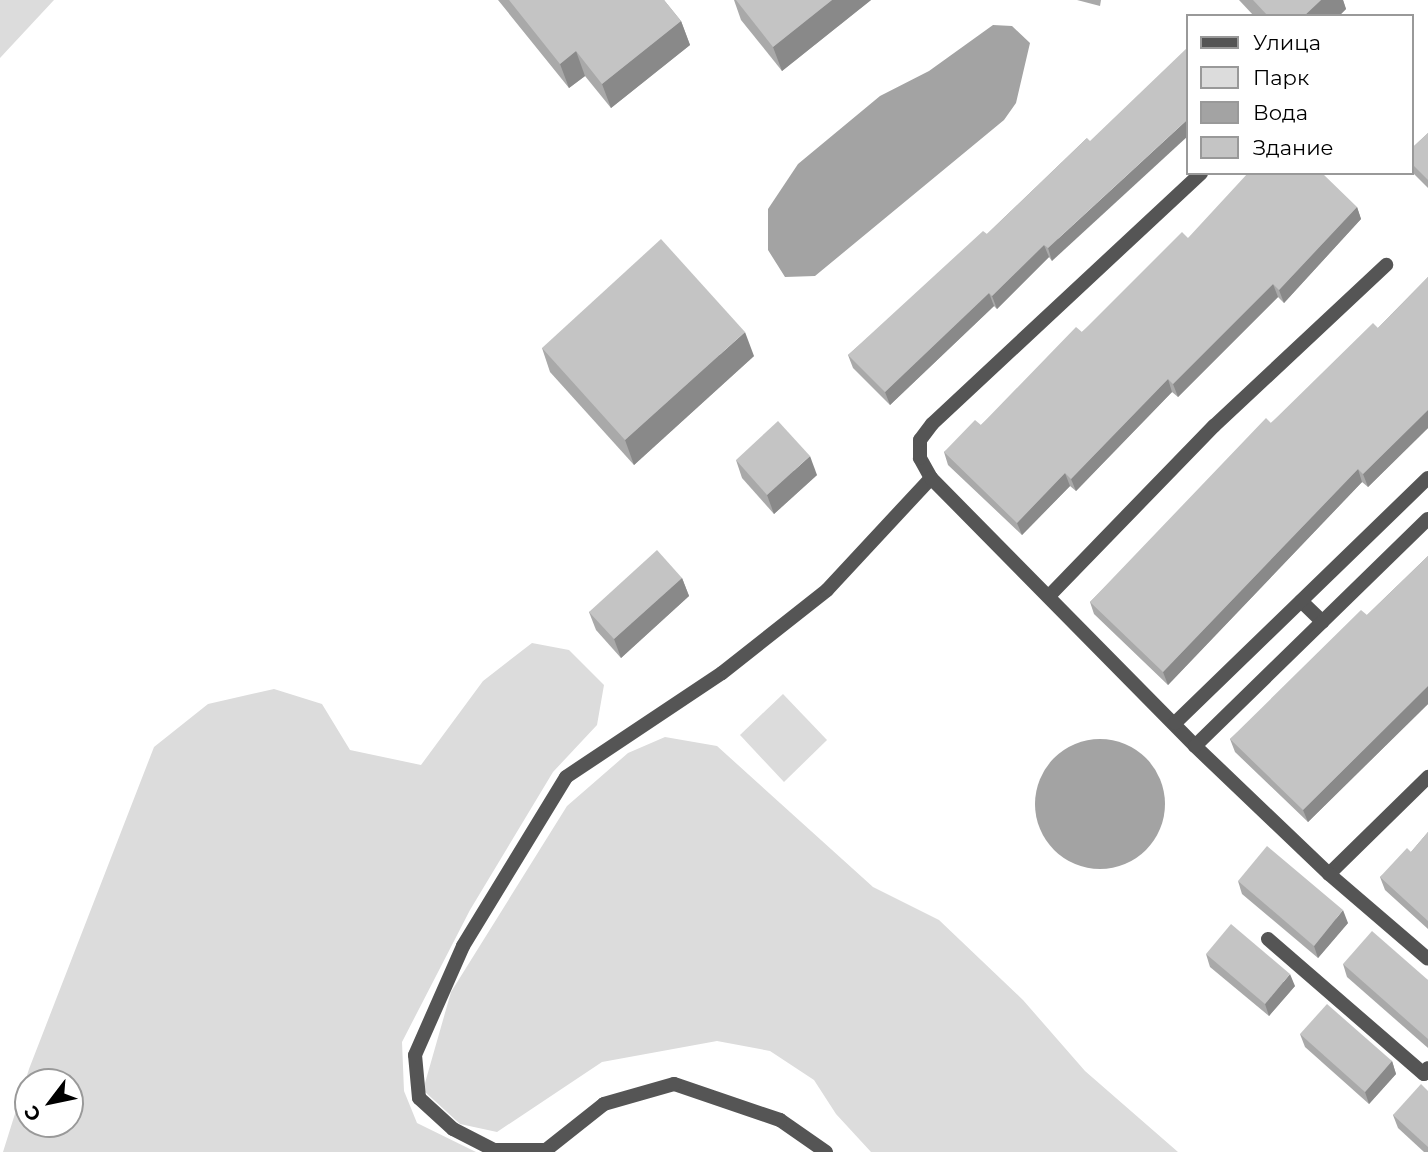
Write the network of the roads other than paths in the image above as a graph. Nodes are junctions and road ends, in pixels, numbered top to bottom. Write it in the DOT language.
graph roads {
  1 [pos="1199,175"];
  2 [pos="1386,265"];
  3 [pos="931,478"];
  4 [pos="1428,478"];
  5 [pos="1428,519"];
  6 [pos="1049,596"];
  7 [pos="1301,601"];
  8 [pos="1323,621"];
  9 [pos="1175,723"];
  10 [pos="1195,746"];
  11 [pos="1428,777"];
  12 [pos="1329,874"];
  13 [pos="1268,939"];
  14 [pos="1428,960"];
  15 [pos="1427,1073"];
  16 [pos="826,1152"];
  1 -- 3 [label="street"];
  2 -- 6 [label="street"];
  3 -- 6 [label="street"];
  3 -- 16 [label="street"];
  4 -- 7 [label="street"];
  5 -- 8 [label="street"];
  6 -- 9 [label="street"];
  7 -- 8 [label="street"];
  7 -- 9 [label="street"];
  8 -- 10 [label="street"];
  9 -- 10 [label="street"];
  10 -- 12 [label="street"];
  11 -- 12 [label="street"];
  12 -- 14 [label="street"];
  13 -- 15 [label="street"];
}
